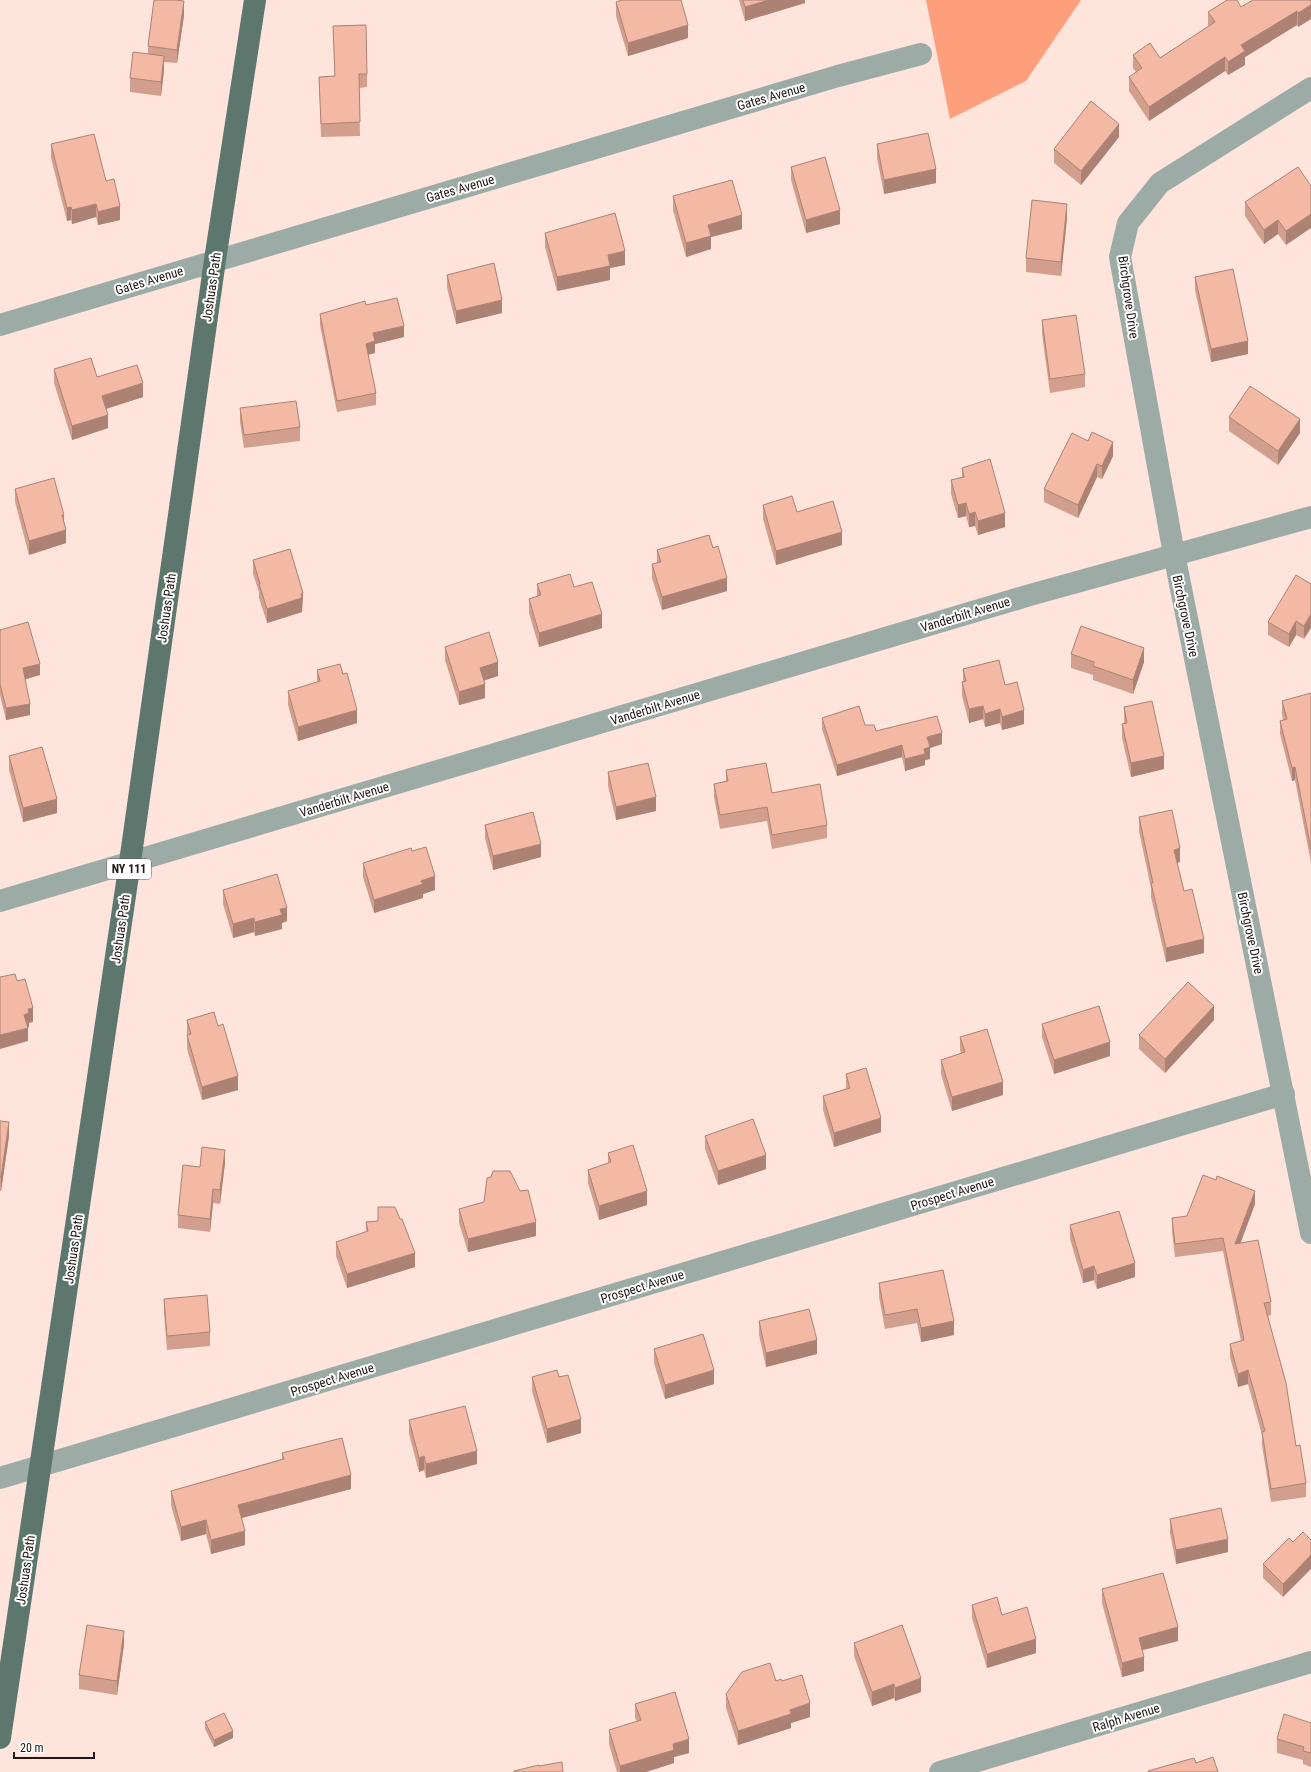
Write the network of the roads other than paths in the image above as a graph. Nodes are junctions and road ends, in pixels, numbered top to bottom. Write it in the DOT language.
graph roads {
  1 [pos="255,0"];
  2 [pos="921,54"];
  3 [pos="1311,88"];
  4 [pos="215,260"];
  5 [pos="0,324"];
  6 [pos="1311,517"];
  7 [pos="1174,554"];
  8 [pos="130,862"];
  9 [pos="0,901"];
  10 [pos="1284,1094"];
  11 [pos="1311,1233"];
  12 [pos="41,1466"];
  13 [pos="0,1478"];
  14 [pos="1311,1662"];
  15 [pos="0,1738"];
  16 [pos="940,1772"];
  1 -- 4 [label="main road, Joshuas Path / NY 111"];
  2 -- 4 [label="street, Gates Avenue"];
  3 -- 7 [label="street, Birchgrove Drive"];
  4 -- 5 [label="street, Gates Avenue"];
  4 -- 8 [label="main road, Joshuas Path / NY 111"];
  6 -- 7 [label="street, Vanderbilt Avenue"];
  7 -- 8 [label="street, Vanderbilt Avenue"];
  7 -- 10 [label="street, Birchgrove Drive"];
  8 -- 9 [label="street, Vanderbilt Avenue"];
  8 -- 12 [label="main road, Joshuas Path / NY 111"];
  10 -- 11 [label="street, Birchgrove Drive"];
  10 -- 12 [label="street, Prospect Avenue"];
  12 -- 13 [label="street, Prospect Avenue"];
  12 -- 15 [label="main road, Joshuas Path / NY 111"];
  14 -- 16 [label="street, Ralph Avenue"];
}
